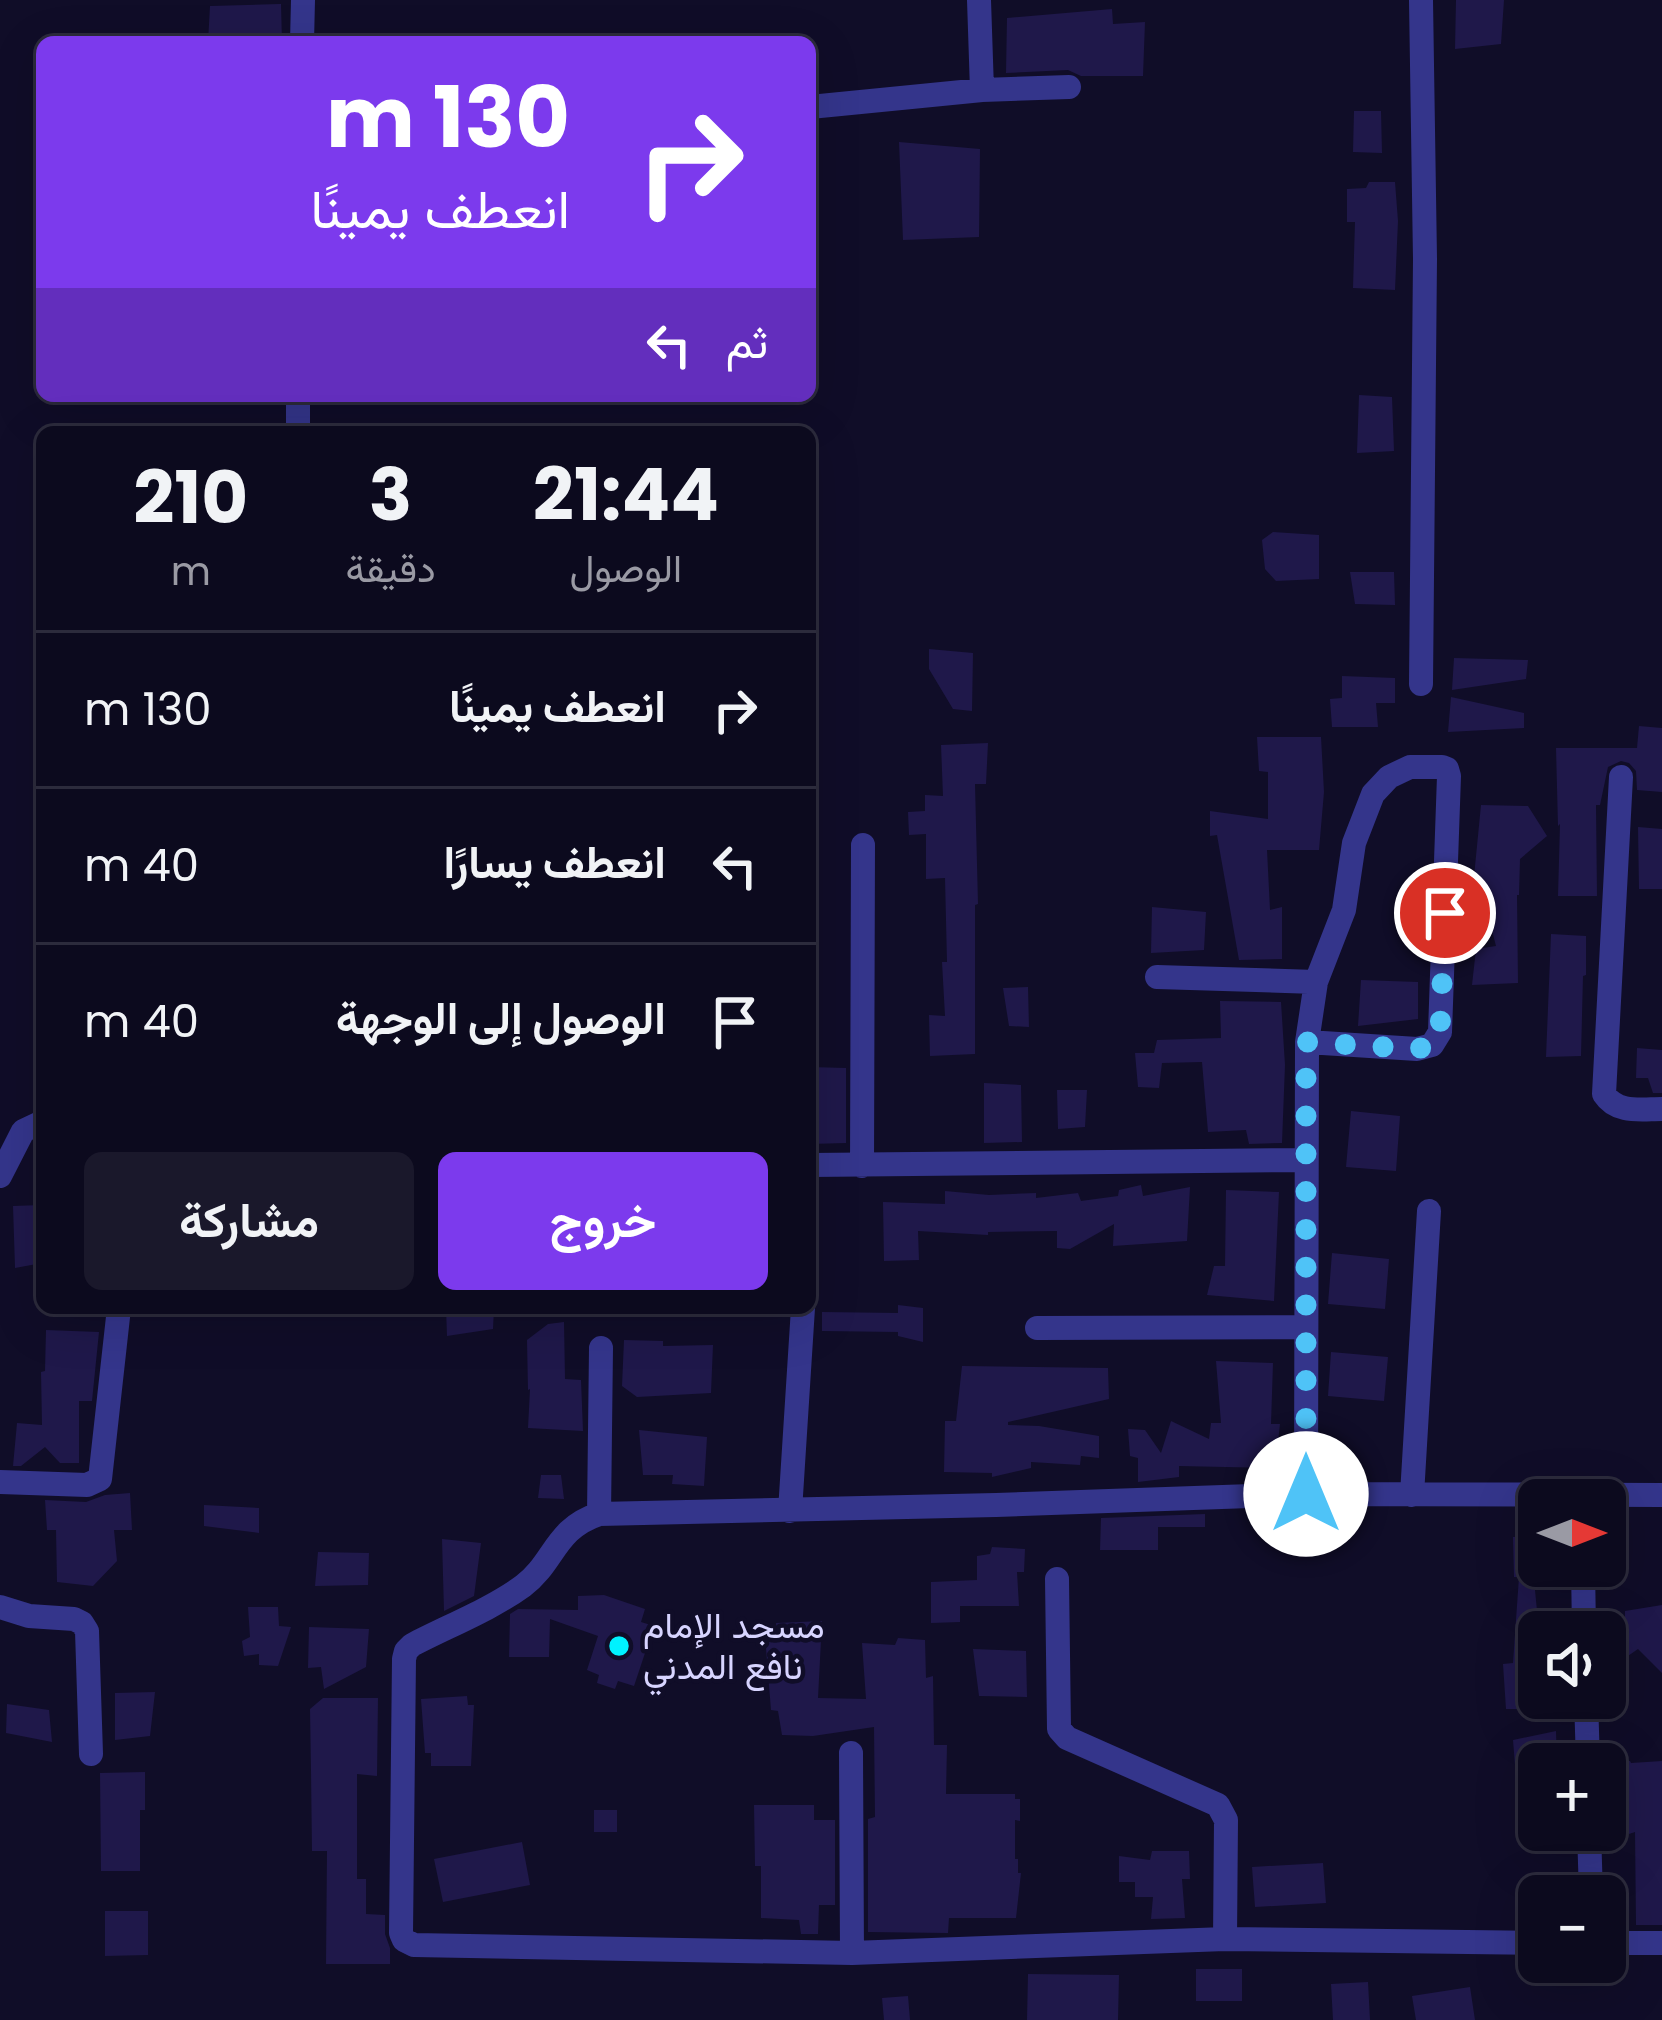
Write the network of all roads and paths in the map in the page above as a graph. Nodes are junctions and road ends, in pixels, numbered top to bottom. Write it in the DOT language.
graph roads {
  1 [pos="303,0"];
  2 [pos="979,0"];
  3 [pos="1421,0"];
  4 [pos="302,36"];
  5 [pos="1069,88"];
  6 [pos="982,90"];
  7 [pos="816,105"];
  8 [pos="1421,684"];
  9 [pos="1621,777"];
  10 [pos="863,845"];
  11 [pos="1157,977"];
  12 [pos="1316,982"];
  13 [pos="1306,1042"];
  14 [pos="1662,1109"];
  15 [pos="36,1125"];
  16 [pos="1306,1160"];
  17 [pos="816,1165"];
  18 [pos="862,1166"];
  19 [pos="0,1176"];
  20 [pos="1430,1211"];
  21 [pos="118,1314"];
  22 [pos="803,1314"];
  23 [pos="1306,1327"];
  24 [pos="1036,1328"];
  25 [pos="601,1348"];
  26 [pos="0,1482"];
  27 [pos="1306,1494"];
  28 [pos="1412,1495"];
  29 [pos="1662,1496"];
  30 [pos="790,1511"];
  31 [pos="599,1514"];
  32 [pos="1058,1579"];
  33 [pos="0,1607"];
  34 [pos="851,1753"];
  35 [pos="92,1754"];
  36 [pos="1225,1939"];
  37 [pos="1518,1942"];
  38 [pos="1626,1943"];
  39 [pos="1662,1943"];
  40 [pos="852,1953"];
  1 -- 4 [label="street"];
  2 -- 6 [label="street"];
  3 -- 8 [label="street"];
  5 -- 6 [label="street"];
  6 -- 7 [label="street"];
  9 -- 14 [label="street"];
  10 -- 18 [label="street"];
  11 -- 12 [label="street"];
  12 -- 13 [label="street"];
  12 -- 13 [label="street"];
  13 -- 16 [label="street"];
  15 -- 19 [label="street"];
  16 -- 18 [label="street"];
  16 -- 23 [label="street"];
  17 -- 18 [label="street"];
  20 -- 28 [label="street"];
  21 -- 26 [label="street"];
  22 -- 30 [label="street"];
  23 -- 24 [label="street"];
  23 -- 27 [label="street"];
  25 -- 31 [label="street"];
  27 -- 28 [label="street"];
  27 -- 30 [label="street"];
  28 -- 29 [label="street"];
  30 -- 31 [label="street"];
  31 -- 40 [label="street"];
  32 -- 36 [label="street"];
  33 -- 35 [label="street"];
  34 -- 40 [label="street"];
  36 -- 37 [label="street"];
  36 -- 40 [label="street"];
  38 -- 39 [label="street"];
}
